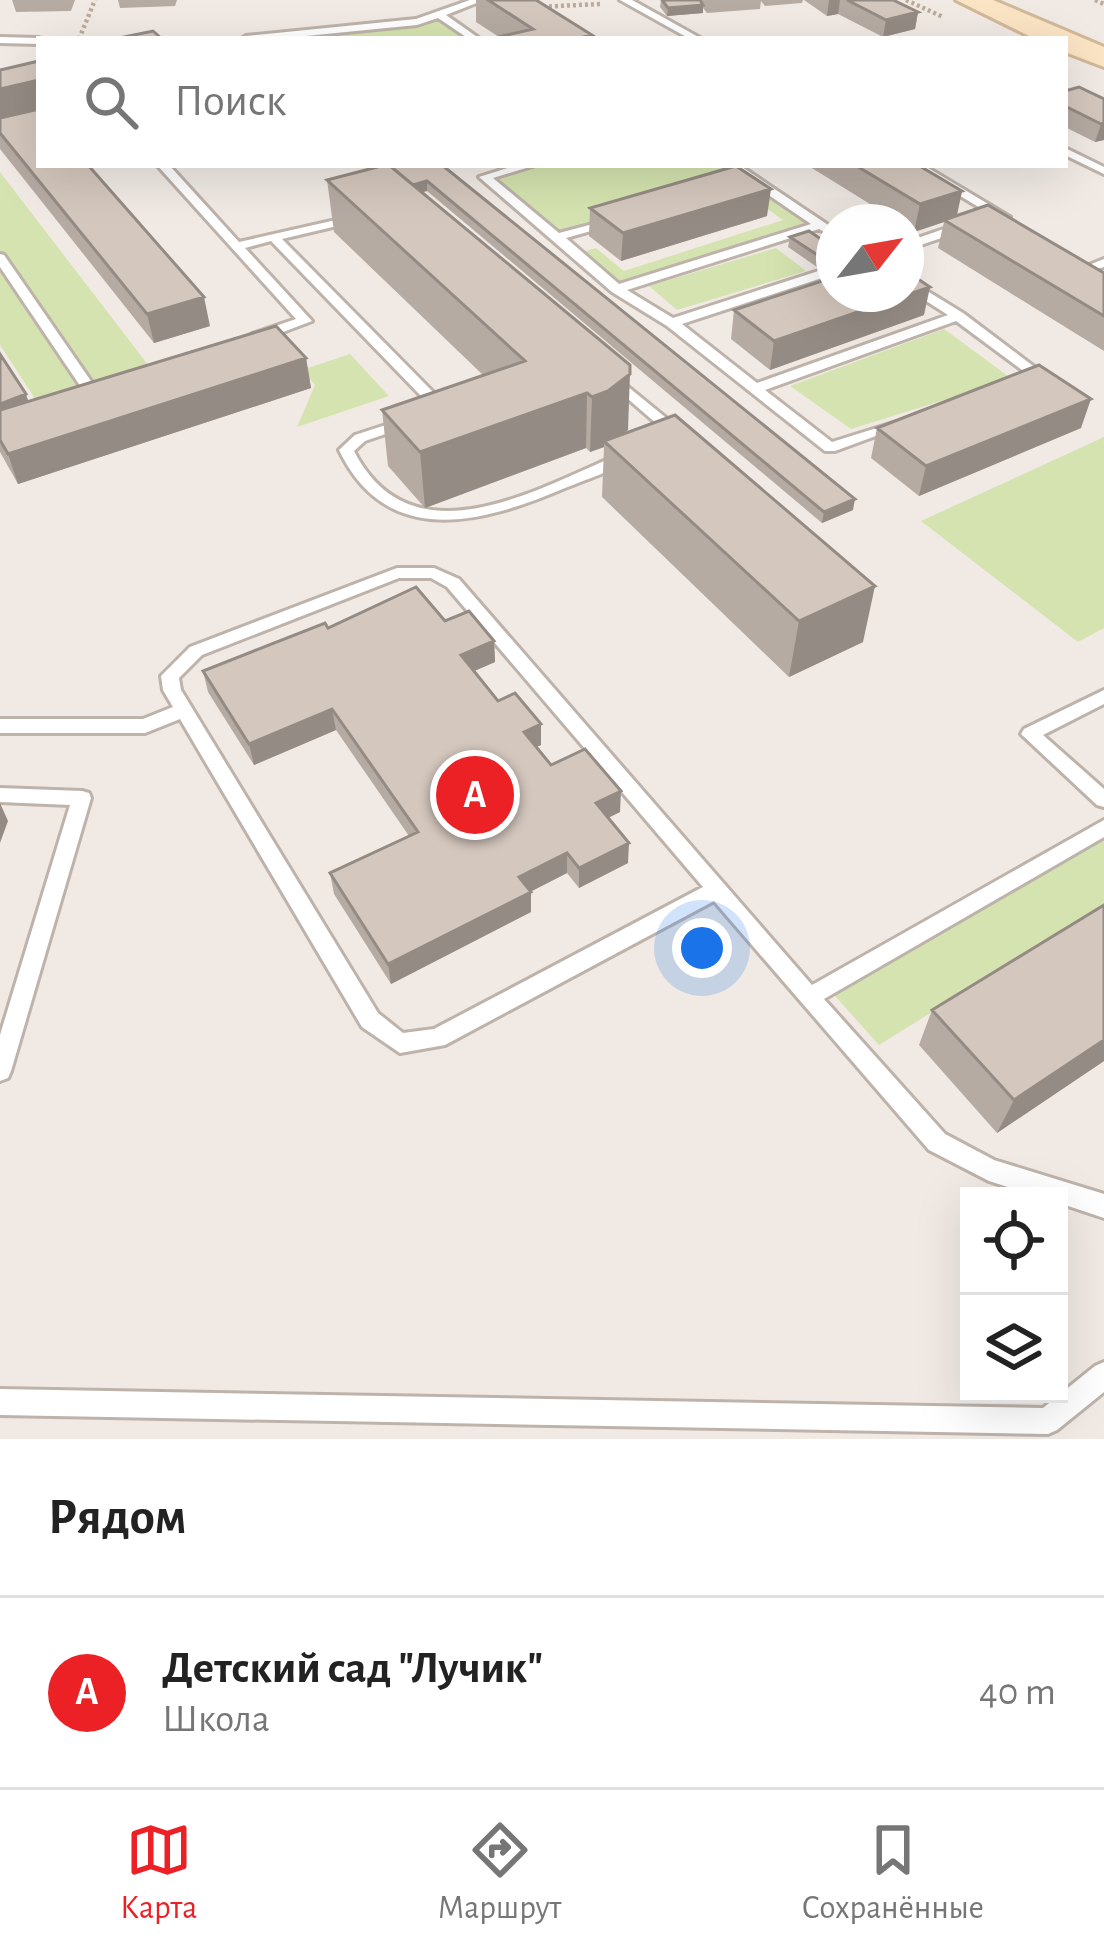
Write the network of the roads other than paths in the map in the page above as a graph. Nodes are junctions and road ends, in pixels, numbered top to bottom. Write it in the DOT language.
graph roads {
  1 [pos="479,0"];
  2 [pos="970,0"];
  3 [pos="627,1"];
  4 [pos="440,15"];
  5 [pos="278,36"];
  6 [pos="471,36"];
  7 [pos="691,36"];
  8 [pos="1053,36"];
  9 [pos="0,40"];
  10 [pos="36,41"];
  11 [pos="1068,43"];
  12 [pos="1104,58"];
  13 [pos="1068,153"];
  14 [pos="166,168"];
  15 [pos="519,168"];
  16 [pos="736,168"];
  17 [pos="920,168"];
  18 [pos="1104,171"];
  19 [pos="752,179"];
  20 [pos="731,185"];
  21 [pos="374,212"];
  22 [pos="999,214"];
  23 [pos="622,218"];
  24 [pos="816,222"];
  25 [pos="1017,225"];
  26 [pos="816,233"];
  27 [pos="557,237"];
  28 [pos="276,239"];
  29 [pos="924,240"];
  30 [pos="236,246"];
  31 [pos="1072,256"];
  32 [pos="0,258"];
  33 [pos="1097,265"];
  34 [pos="1104,275"];
  35 [pos="816,276"];
  36 [pos="617,289"];
  37 [pos="924,294"];
  38 [pos="958,316"];
  39 [pos="672,323"];
  40 [pos="236,344"];
  41 [pos="592,361"];
  42 [pos="131,377"];
  43 [pos="1024,385"];
  44 [pos="755,389"];
  45 [pos="916,420"];
  46 [pos="680,436"];
  47 [pos="657,445"];
  48 [pos="697,451"];
  49 [pos="635,453"];
  50 [pos="1104,696"];
  51 [pos="184,710"];
  52 [pos="0,726"];
  53 [pos="0,795"];
  54 [pos="1104,800"];
  55 [pos="1104,828"];
  56 [pos="716,890"];
  57 [pos="809,997"];
  58 [pos="0,1071"];
  59 [pos="1100,1199"];
  60 [pos="1104,1375"];
  61 [pos="0,1402"];
  1 -- 4 [label="lane"];
  2 -- 8 [label="main road"];
  3 -- 7 [label="lane"];
  4 -- 5 [label="lane"];
  4 -- 6 [label="lane"];
  9 -- 10 [label="lane"];
  11 -- 12 [label="main road"];
  13 -- 18 [label="lane"];
  14 -- 30 [label="lane"];
  15 -- 27 [label="lane"];
  16 -- 19 [label="lane"];
  17 -- 22 [label="lane"];
  19 -- 20 [label="lane"];
  19 -- 24 [label="lane"];
  21 -- 28 [label="lane"];
  22 -- 25 [label="lane"];
  22 -- 29 [label="lane"];
  23 -- 27 [label="lane"];
  26 -- 36 [label="lane"];
  27 -- 36 [label="lane"];
  28 -- 30 [label="lane"];
  28 -- 49 [label="lane"];
  30 -- 40 [label="lane"];
  31 -- 33 [label="lane"];
  32 -- 42 [label="lane"];
  33 -- 34 [label="lane"];
  35 -- 39 [label="lane"];
  36 -- 39 [label="lane"];
  37 -- 38 [label="lane"];
  38 -- 43 [label="lane"];
  38 -- 44 [label="lane"];
  39 -- 44 [label="lane"];
  41 -- 46 [label="lane"];
  44 -- 45 [label="lane"];
  46 -- 47 [label="lane"];
  46 -- 48 [label="lane"];
  50 -- 54 [label="lane"];
  51 -- 52 [label="lane"];
  51 -- 56 [label="lane"];
  51 -- 56 [label="lane"];
  53 -- 58 [label="lane"];
  55 -- 57 [label="lane"];
  56 -- 57 [label="lane"];
  57 -- 59 [label="lane"];
  60 -- 61 [label="lane"];
}
